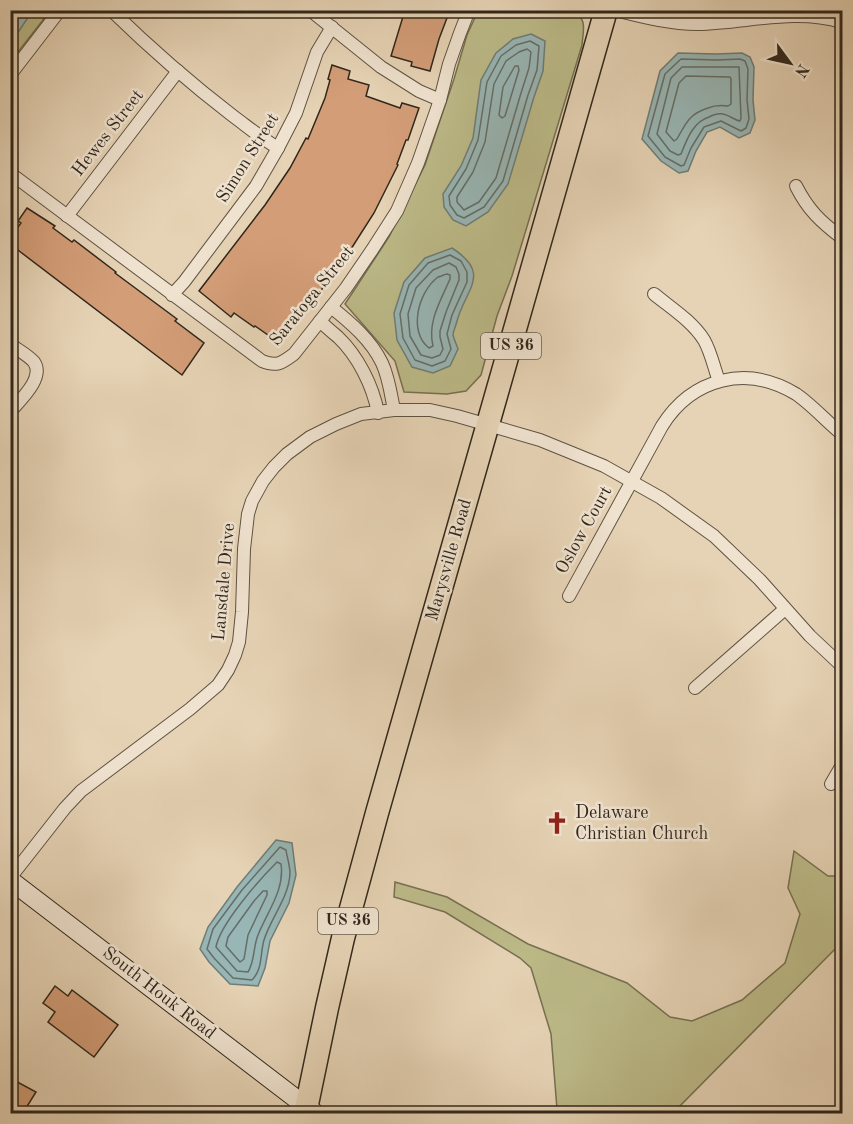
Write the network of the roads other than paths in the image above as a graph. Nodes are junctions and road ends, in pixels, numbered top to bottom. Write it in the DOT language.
graph roads {
  1 [pos="60,10"];
  2 [pos="111,10"];
  3 [pos="310,10"];
  4 [pos="469,10"];
  5 [pos="606,10"];
  6 [pos="615,10"];
  7 [pos="763,14"];
  8 [pos="843,22"];
  9 [pos="332,27"];
  10 [pos="178,72"];
  11 [pos="10,75"];
  12 [pos="440,100"];
  13 [pos="278,148"];
  14 [pos="10,173"];
  15 [pos="796,186"];
  16 [pos="67,216"];
  17 [pos="843,238"];
  18 [pos="654,294"];
  19 [pos="172,295"];
  20 [pos="331,307"];
  21 [pos="320,321"];
  22 [pos="10,344"];
  23 [pos="718,381"];
  24 [pos="394,410"];
  25 [pos="10,412"];
  26 [pos="378,412"];
  27 [pos="488,425"];
  28 [pos="843,434"];
  29 [pos="631,481"];
  30 [pos="569,596"];
  31 [pos="785,609"];
  32 [pos="843,666"];
  33 [pos="695,688"];
  34 [pos="843,765"];
  35 [pos="831,784"];
  36 [pos="10,879"];
  37 [pos="309,1111"];
  1 -- 11 [label="street"];
  2 -- 10 [label="street"];
  3 -- 9 [label="street"];
  4 -- 12 [label="street, Saratoga Street"];
  5 -- 27 [label="highway, Marysville Road / US 36"];
  6 -- 7 [label="street"];
  7 -- 8 [label="street"];
  9 -- 12 [label="street"];
  9 -- 13 [label="street, Simon Street"];
  10 -- 13 [label="street"];
  10 -- 16 [label="street, Hewes Street"];
  12 -- 20 [label="street, Saratoga Street"];
  13 -- 19 [label="street, Simon Street"];
  14 -- 16 [label="street, Saratoga Street"];
  15 -- 17 [label="street"];
  16 -- 19 [label="street, Saratoga Street"];
  18 -- 23 [label="street"];
  19 -- 21 [label="street, Saratoga Street"];
  20 -- 21 [label="street, Saratoga Street"];
  20 -- 24 [label="street"];
  21 -- 26 [label="street"];
  22 -- 25 [label="street"];
  23 -- 28 [label="street"];
  23 -- 29 [label="street, Oslow Court"];
  24 -- 26 [label="street, Lansdale Drive"];
  24 -- 27 [label="street, Lansdale Drive"];
  26 -- 36 [label="street, Lansdale Drive"];
  27 -- 29 [label="street, Lansdale Drive"];
  27 -- 37 [label="highway, Marysville Road / US 36"];
  29 -- 30 [label="street, Oslow Court"];
  29 -- 31 [label="street, Lansdale Drive"];
  31 -- 32 [label="street, Lansdale Drive"];
  31 -- 33 [label="street"];
  34 -- 35 [label="street"];
  36 -- 37 [label="street, South Houk Road"];
}
